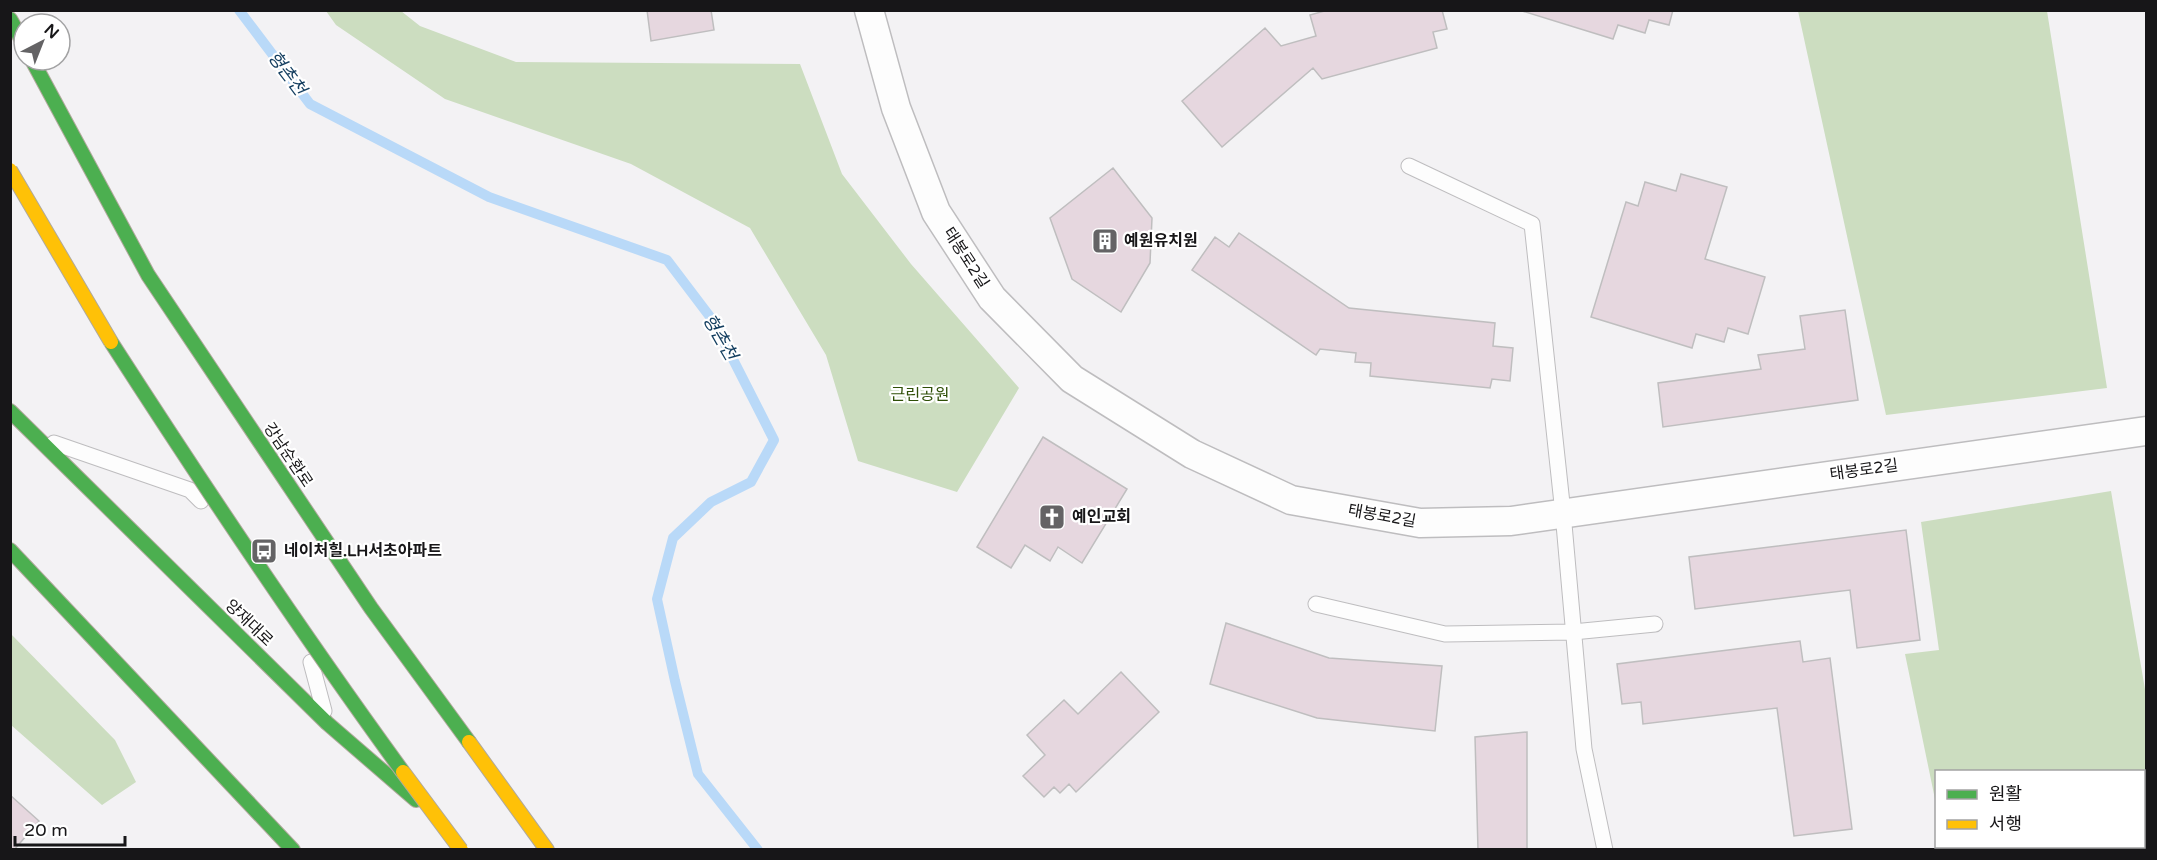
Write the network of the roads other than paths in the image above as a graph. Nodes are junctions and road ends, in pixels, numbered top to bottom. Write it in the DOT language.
graph roads {
  1 [pos="869,10"];
  2 [pos="38,72"];
  3 [pos="1409,166"];
  4 [pos="10,170"];
  5 [pos="10,411"];
  6 [pos="2146,431"];
  7 [pos="36,437"];
  8 [pos="1563,513"];
  9 [pos="10,550"];
  10 [pos="1316,604"];
  11 [pos="1655,624"];
  12 [pos="1574,632"];
  13 [pos="327,723"];
  14 [pos="292,849"];
  15 [pos="461,849"];
  16 [pos="473,849"];
  17 [pos="547,849"];
  18 [pos="1605,849"];
  1 -- 8 [label="street, 태봉로2길"];
  2 -- 17 [label="main road, 강남순환로"];
  3 -- 8 [label="lane"];
  4 -- 15 [label="main road, bridge"];
  5 -- 7 [label="main road, 양재대로"];
  6 -- 8 [label="street, 태봉로2길"];
  7 -- 13 [label="main road, 양재대로"];
  7 -- 13 [label="lane"];
  8 -- 12 [label="lane"];
  9 -- 14 [label="main road"];
  10 -- 12 [label="lane"];
  11 -- 12 [label="lane"];
  12 -- 18 [label="lane"];
  13 -- 16 [label="main road, 양재대로"];
}
